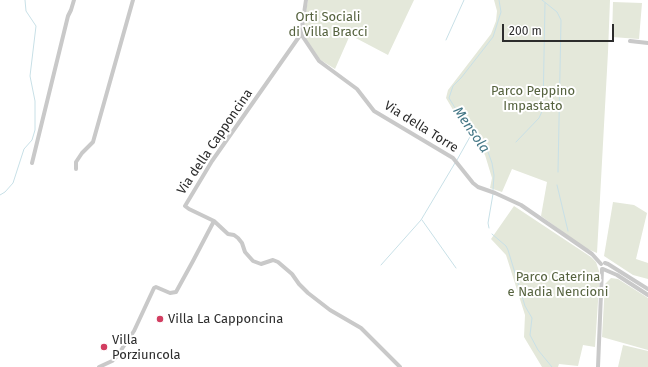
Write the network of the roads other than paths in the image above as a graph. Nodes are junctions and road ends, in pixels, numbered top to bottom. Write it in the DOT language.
graph roads {
  1 [pos="74,0"];
  2 [pos="133,0"];
  3 [pos="306,0"];
  4 [pos="300,34"];
  5 [pos="630,42"];
  6 [pos="648,43"];
  7 [pos="32,163"];
  8 [pos="76,169"];
  9 [pos="214,221"];
  10 [pos="603,263"];
  11 [pos="603,269"];
  12 [pos="648,289"];
  13 [pos="648,295"];
  14 [pos="99,367"];
  15 [pos="400,367"];
  16 [pos="598,367"];
  1 -- 7 [label="street"];
  2 -- 8 [label="street"];
  3 -- 4 [label="street"];
  4 -- 9 [label="street, Via della Capponcina"];
  4 -- 10 [label="street, Via della Torre"];
  5 -- 6 [label="street"];
  9 -- 14 [label="street"];
  9 -- 15 [label="street"];
  10 -- 11 [label="street"];
  10 -- 12 [label="street, Via della Torre"];
  11 -- 13 [label="street"];
  11 -- 16 [label="street"];
}
